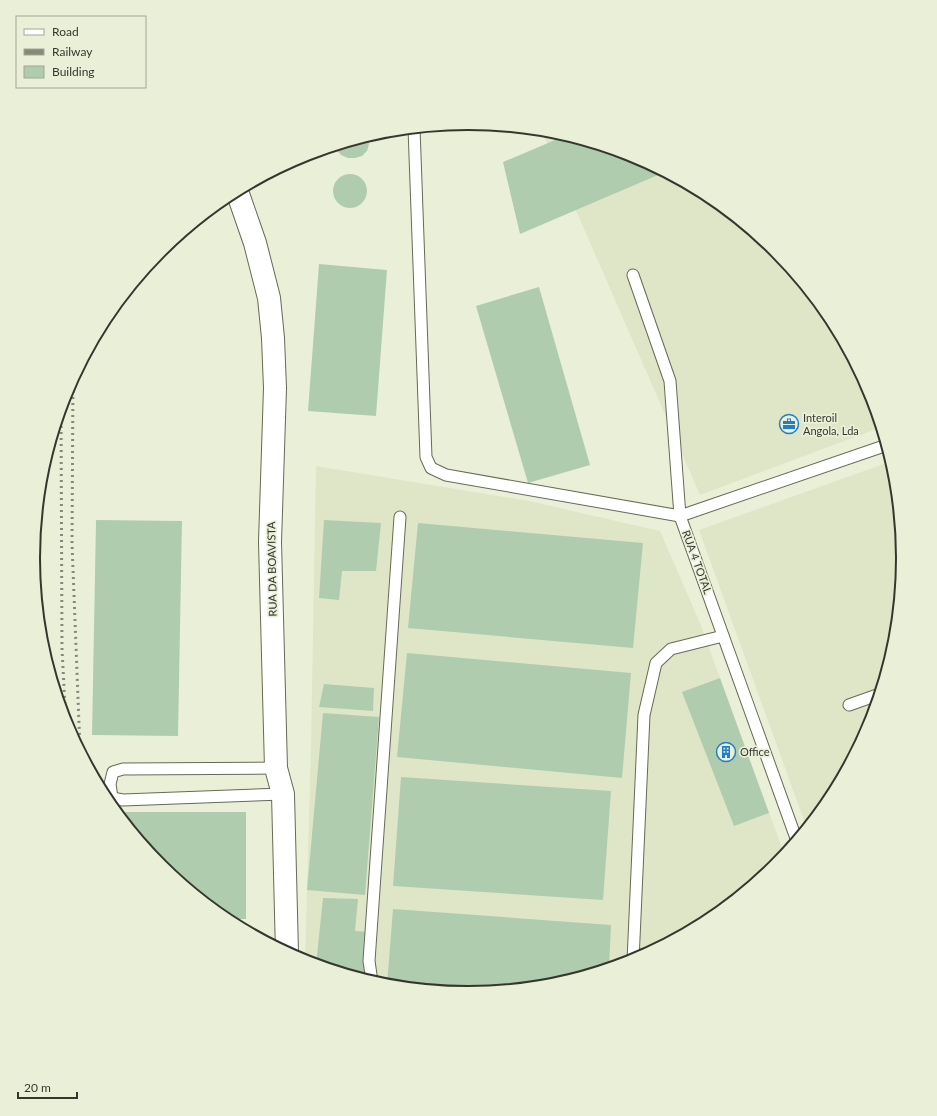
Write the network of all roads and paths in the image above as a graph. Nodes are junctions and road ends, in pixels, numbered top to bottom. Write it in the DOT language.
graph roads {
  1 [pos="414,133"];
  2 [pos="239,196"];
  3 [pos="634,275"];
  4 [pos="882,447"];
  5 [pos="680,516"];
  6 [pos="400,517"];
  7 [pos="723,636"];
  8 [pos="874,696"];
  9 [pos="849,705"];
  10 [pos="276,768"];
  11 [pos="283,794"];
  12 [pos="112,795"];
  13 [pos="114,798"];
  14 [pos="795,836"];
  15 [pos="287,946"];
  16 [pos="633,953"];
  17 [pos="371,975"];
  1 -- 5 [label="lane"];
  2 -- 10 [label="main road, RUA DA BOAVISTA"];
  3 -- 5 [label="lane, RUA 4 TOTAL"];
  4 -- 5 [label="lane"];
  5 -- 7 [label="lane, RUA 4 TOTAL"];
  6 -- 17 [label="lane"];
  7 -- 14 [label="lane, RUA 4 TOTAL"];
  7 -- 16 [label="lane"];
  8 -- 9 [label="lane"];
  10 -- 11 [label="main road, RUA DA BOAVISTA"];
  10 -- 12 [label="lane"];
  11 -- 13 [label="lane"];
  11 -- 15 [label="main road, RUA DA BOAVISTA"];
}
